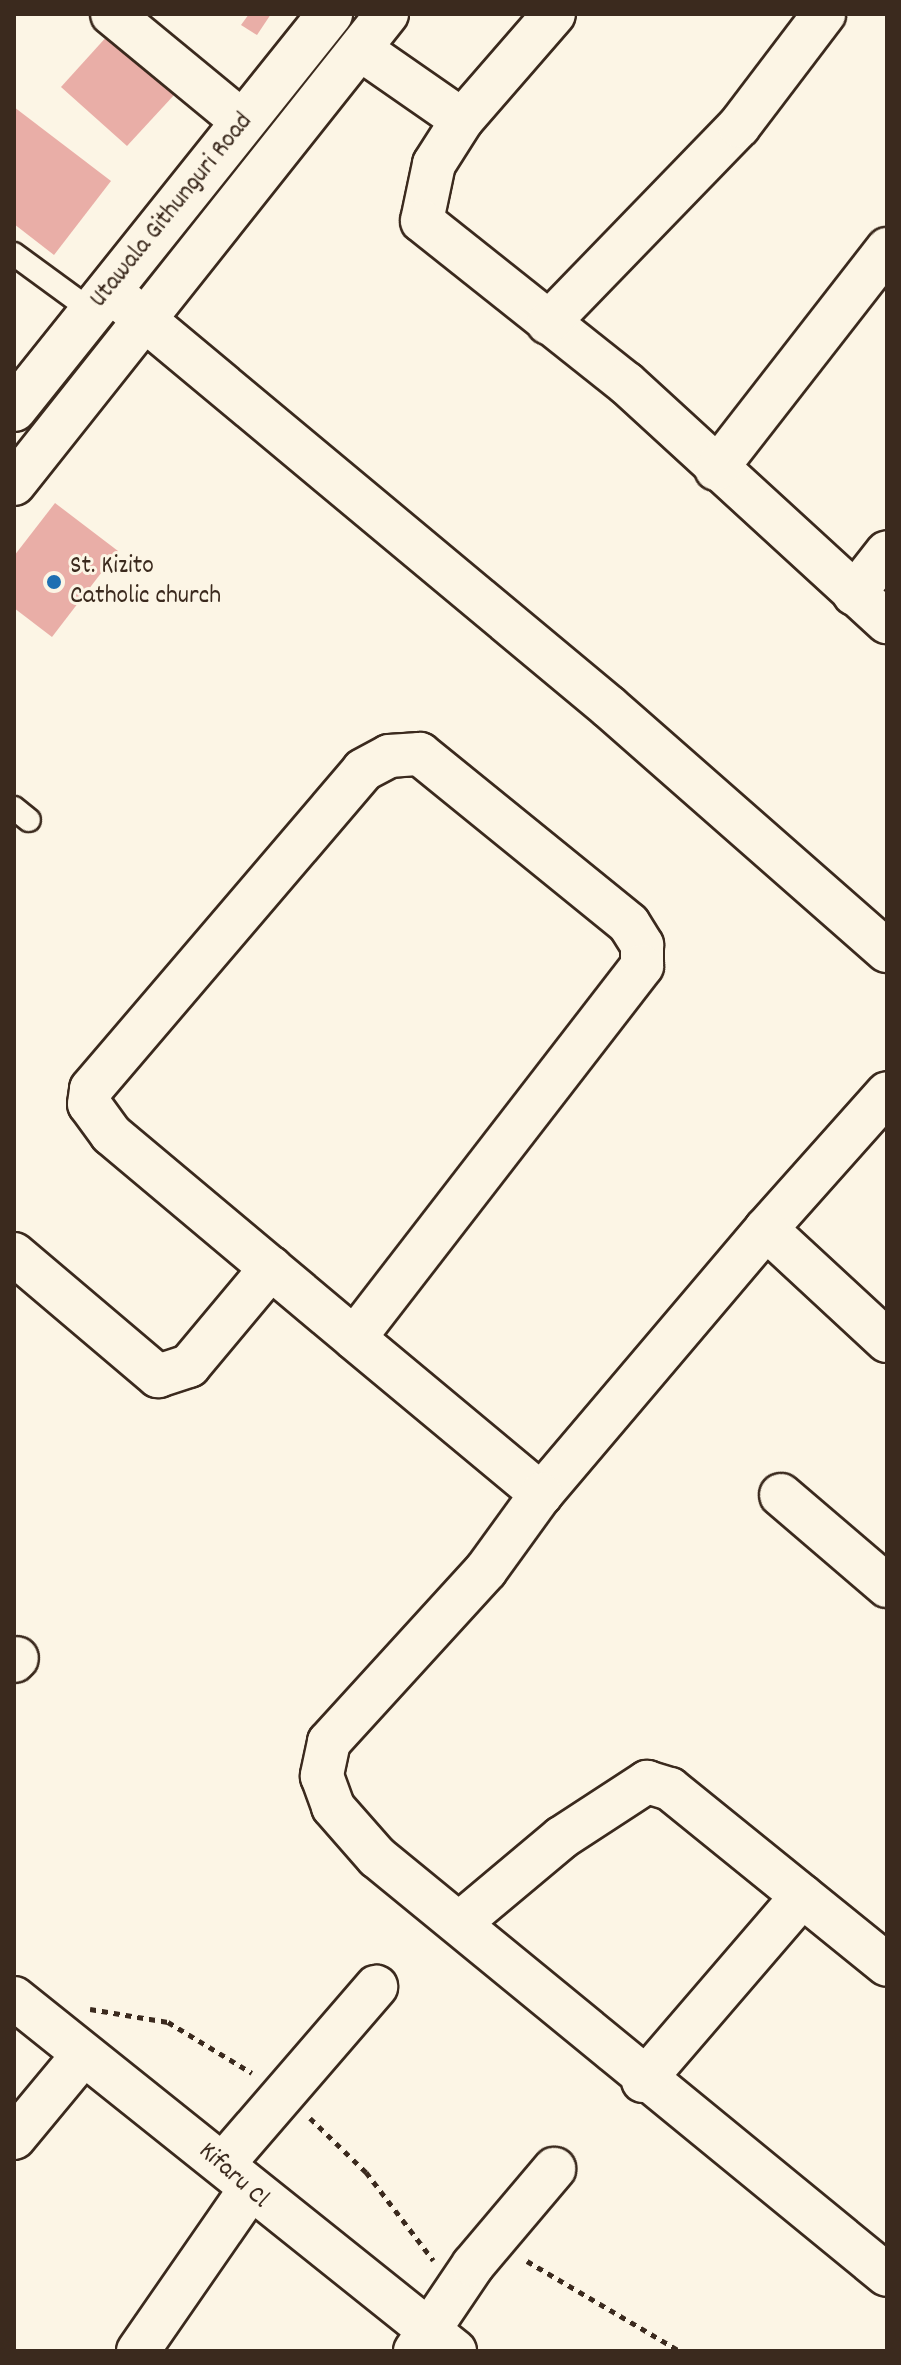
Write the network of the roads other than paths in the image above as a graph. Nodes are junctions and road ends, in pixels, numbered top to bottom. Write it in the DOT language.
graph roads {
  1 [pos="112,14"];
  2 [pos="330,14"];
  3 [pos="387,14"];
  4 [pos="554,14"];
  5 [pos="824,14"];
  6 [pos="360,49"];
  7 [pos="462,120"];
  8 [pos="243,122"];
  9 [pos="887,249"];
  10 [pos="14,254"];
  11 [pos="100,300"];
  12 [pos="143,319"];
  13 [pos="548,323"];
  14 [pos="14,409"];
  15 [pos="716,469"];
  16 [pos="14,484"];
  17 [pos="887,552"];
  18 [pos="854,594"];
  19 [pos="887,622"];
  20 [pos="887,951"];
  21 [pos="887,1093"];
  22 [pos="766,1229"];
  23 [pos="14,1254"];
  24 [pos="271,1268"];
  25 [pos="354,1338"];
  26 [pos="887,1341"];
  27 [pos="541,1494"];
  28 [pos="781,1495"];
  29 [pos="887,1586"];
  30 [pos="802,1896"];
  31 [pos="461,1922"];
  32 [pos="887,1965"];
  33 [pos="376,1987"];
  34 [pos="21,2003"];
  35 [pos="83,2055"];
  36 [pos="643,2081"];
  37 [pos="14,2138"];
  38 [pos="554,2169"];
  39 [pos="236,2177"];
  40 [pos="887,2275"];
  41 [pos="433,2345"];
  42 [pos="138,2351"];
  1 -- 8 [label="street"];
  2 -- 8 [label="street, Utawala Githunguri Road"];
  3 -- 6 [label="street"];
  4 -- 7 [label="street"];
  5 -- 13 [label="street"];
  6 -- 7 [label="street"];
  6 -- 12 [label="street"];
  7 -- 13 [label="street"];
  8 -- 11 [label="street, Utawala Githunguri Road"];
  9 -- 15 [label="street"];
  10 -- 11 [label="lane"];
  11 -- 12 [label="street"];
  11 -- 14 [label="street, Utawala Githunguri Road"];
  12 -- 16 [label="street"];
  12 -- 20 [label="street"];
  13 -- 15 [label="street"];
  15 -- 18 [label="street"];
  17 -- 18 [label="street"];
  18 -- 19 [label="street"];
  21 -- 22 [label="street"];
  22 -- 26 [label="street"];
  22 -- 27 [label="street"];
  23 -- 24 [label="street"];
  24 -- 25 [label="street"];
  24 -- 25 [label="street"];
  25 -- 27 [label="street"];
  27 -- 31 [label="street"];
  28 -- 29 [label="street"];
  30 -- 31 [label="street"];
  30 -- 32 [label="street"];
  30 -- 36 [label="street"];
  31 -- 36 [label="street"];
  33 -- 39 [label="street"];
  34 -- 35 [label="street, Kifaru Cl"];
  35 -- 37 [label="street"];
  35 -- 39 [label="street, Kifaru Cl"];
  36 -- 40 [label="street"];
  38 -- 41 [label="street"];
  39 -- 41 [label="street, Kifaru Cl"];
  39 -- 42 [label="street"];
}
